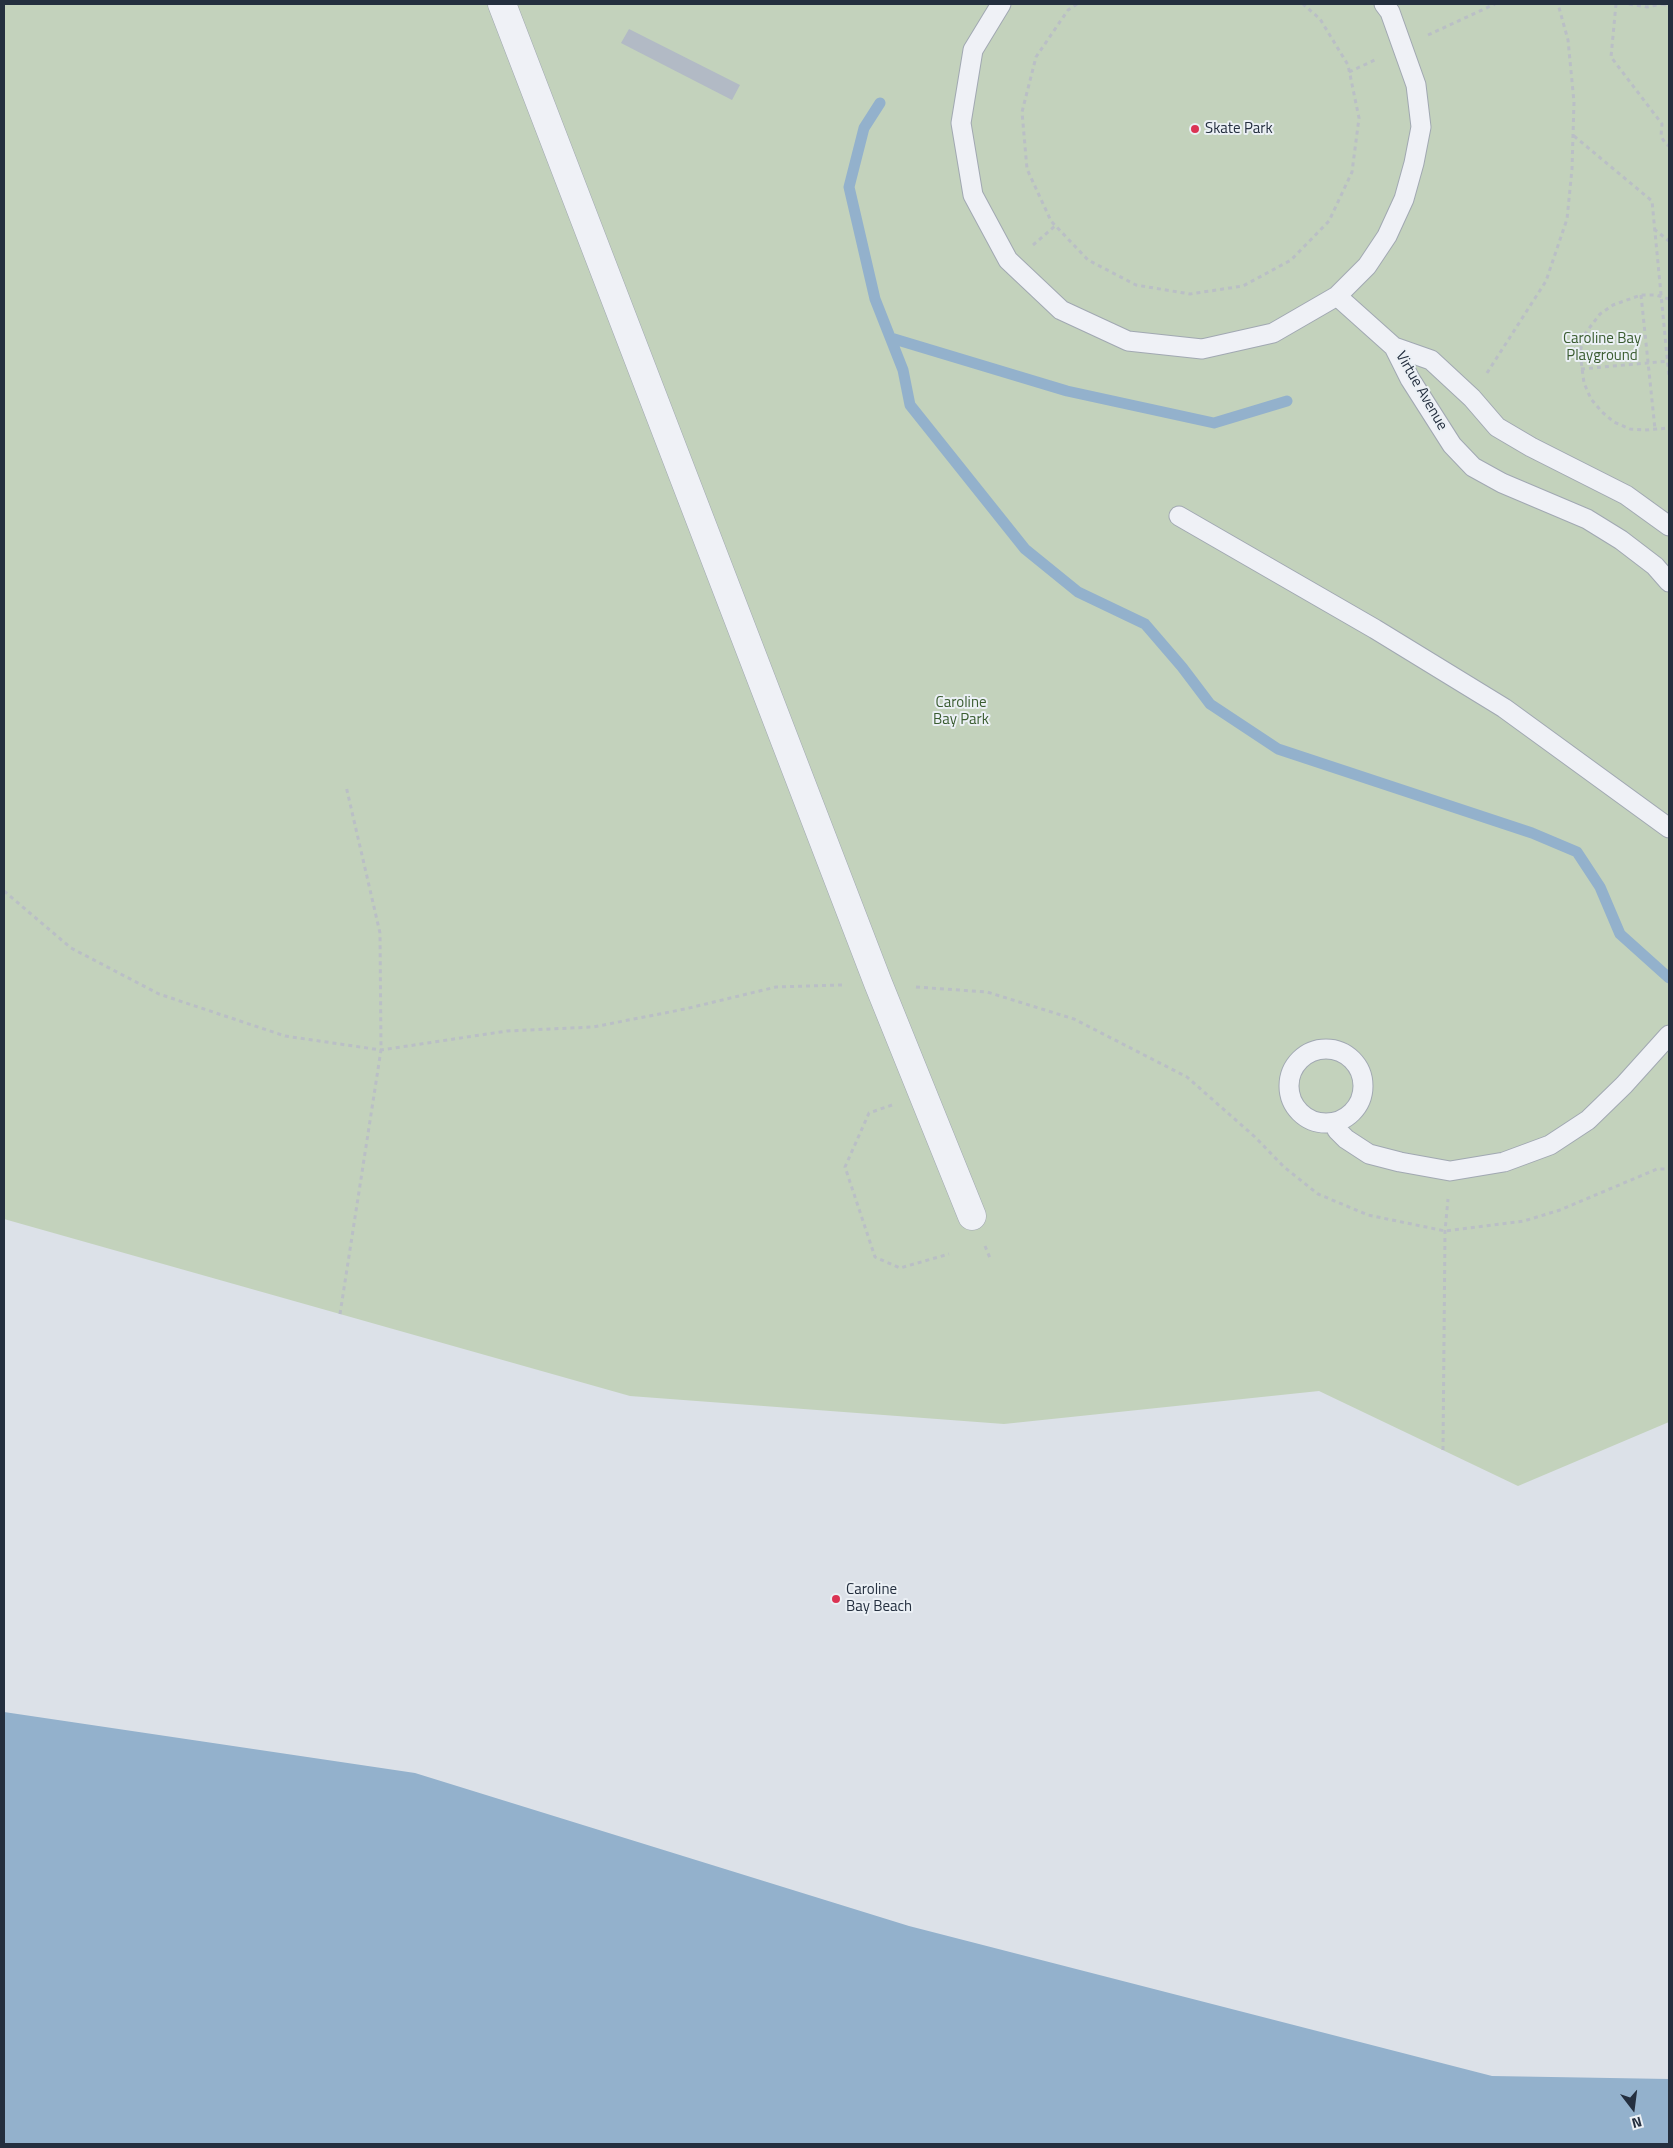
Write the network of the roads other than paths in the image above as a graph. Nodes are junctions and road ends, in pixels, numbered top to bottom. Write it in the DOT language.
graph roads {
  1 [pos="502,4"];
  2 [pos="1001,4"];
  3 [pos="1384,4"];
  4 [pos="1337,296"];
  5 [pos="1394,347"];
  6 [pos="1179,516"];
  7 [pos="1669,526"];
  8 [pos="1669,582"];
  9 [pos="1669,828"];
  10 [pos="1669,1036"];
  11 [pos="1336,1122"];
  12 [pos="972,1216"];
  1 -- 12 [label="street"];
  2 -- 4 [label="lane"];
  3 -- 4 [label="lane"];
  4 -- 5 [label="lane"];
  5 -- 7 [label="lane, Virtue Avenue"];
  5 -- 8 [label="lane, Virtue Avenue"];
  6 -- 9 [label="lane"];
  10 -- 11 [label="lane"];
}
